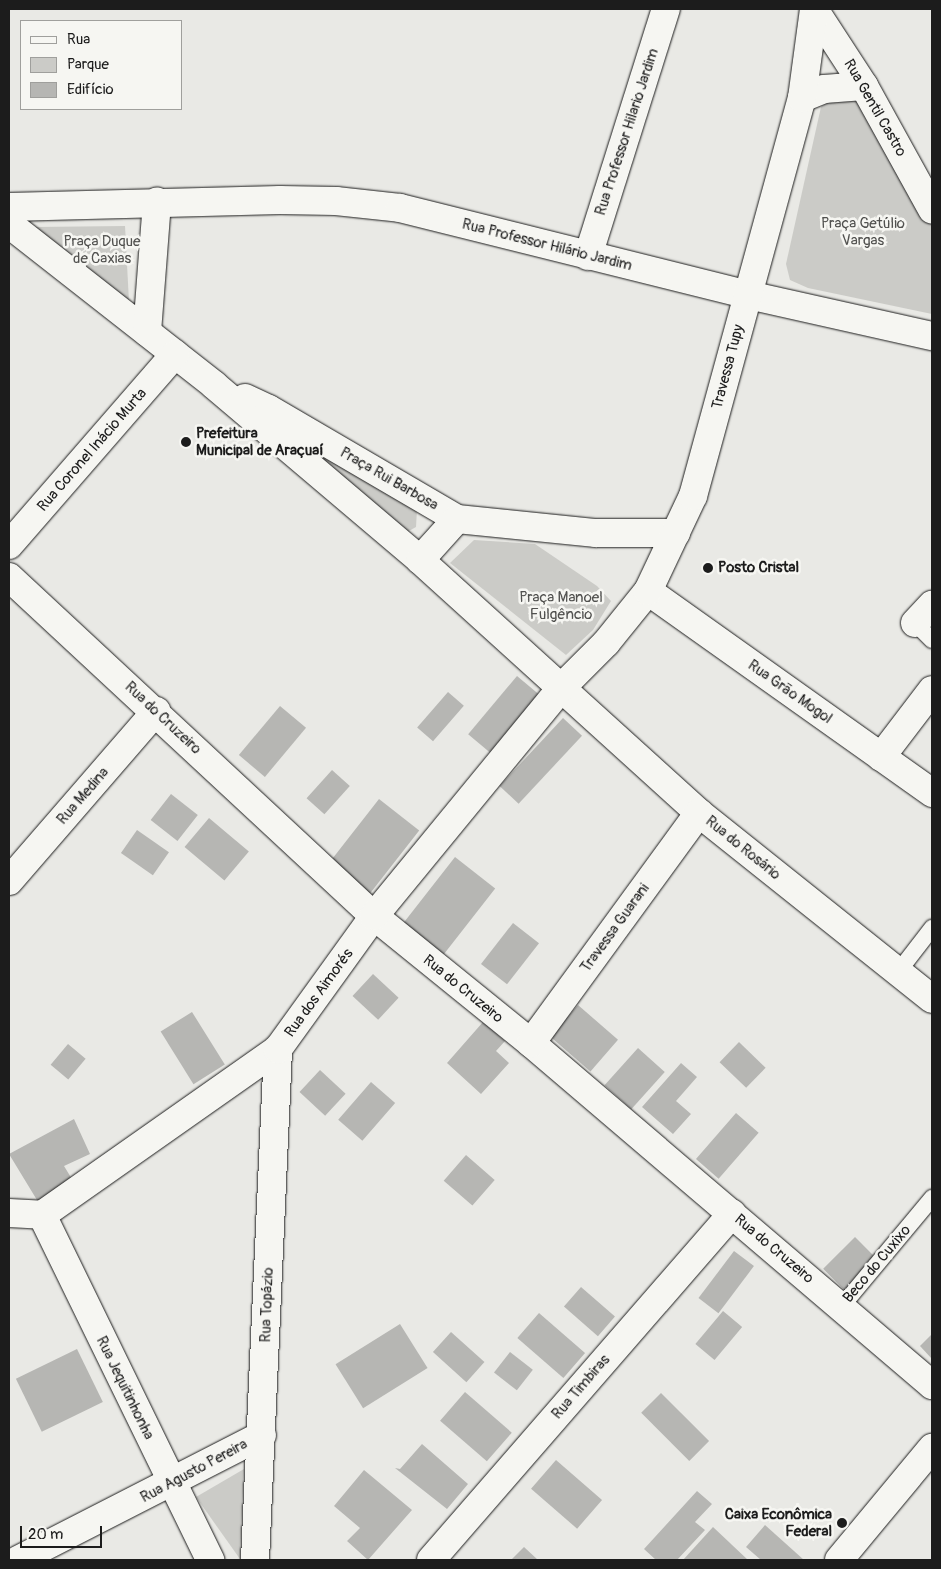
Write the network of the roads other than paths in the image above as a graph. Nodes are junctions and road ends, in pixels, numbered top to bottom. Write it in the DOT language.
graph roads {
  1 [pos="666,9"];
  2 [pos="814,9"];
  3 [pos="864,86"];
  4 [pos="802,98"];
  5 [pos="157,201"];
  6 [pos="9,207"];
  7 [pos="932,209"];
  8 [pos="9,224"];
  9 [pos="588,256"];
  10 [pos="748,295"];
  11 [pos="147,332"];
  12 [pos="932,336"];
  13 [pos="175,354"];
  14 [pos="214,385"];
  15 [pos="457,519"];
  16 [pos="676,533"];
  17 [pos="9,546"];
  18 [pos="420,560"];
  19 [pos="9,576"];
  20 [pos="648,591"];
  21 [pos="562,687"];
  22 [pos="932,690"];
  23 [pos="156,711"];
  24 [pos="881,757"];
  25 [pos="932,793"];
  26 [pos="699,813"];
  27 [pos="9,881"];
  28 [pos="374,916"];
  29 [pos="932,928"];
  30 [pos="898,972"];
  31 [pos="932,999"];
  32 [pos="530,1044"];
  33 [pos="278,1049"];
  34 [pos="932,1198"];
  35 [pos="9,1212"];
  36 [pos="732,1214"];
  37 [pos="42,1215"];
  38 [pos="842,1306"];
  39 [pos="932,1385"];
  40 [pos="262,1435"];
  41 [pos="932,1448"];
  42 [pos="172,1484"];
  43 [pos="18,1560"];
  44 [pos="210,1560"];
  45 [pos="255,1560"];
  46 [pos="431,1560"];
  47 [pos="839,1560"];
  1 -- 9 [label="street, Rua Professor Hilario Jardim"];
  2 -- 3 [label="street, Rua Gentil Castro"];
  2 -- 4 [label="street, Travessa Tupy"];
  3 -- 4 [label="street"];
  3 -- 7 [label="street, Rua Gentil Castro"];
  4 -- 10 [label="street, Travessa Tupy"];
  5 -- 6 [label="street"];
  5 -- 9 [label="street, Rua Professor Hilário Jardim"];
  5 -- 11 [label="street"];
  8 -- 11 [label="street"];
  9 -- 10 [label="street, Rua Professor Hilário Jardim"];
  10 -- 12 [label="street, Rua Professor Hilário Jardim"];
  10 -- 16 [label="street, Travessa Tupy"];
  11 -- 13 [label="street"];
  13 -- 14 [label="street, Praça Rui Barbosa"];
  13 -- 17 [label="street, Rua Coronel Inácio Murta"];
  14 -- 15 [label="street, Praça Rui Barbosa"];
  14 -- 18 [label="street, Praça Rui Barbosa"];
  15 -- 16 [label="street"];
  15 -- 18 [label="street"];
  16 -- 20 [label="street, Travessa Tupy"];
  18 -- 21 [label="street"];
  19 -- 23 [label="street, Rua do Cruzeiro"];
  20 -- 21 [label="street, Travessa Tupy"];
  20 -- 24 [label="street, Rua Grão Mogol"];
  21 -- 26 [label="street, Rua do Rosário"];
  21 -- 28 [label="street, Rua dos Aimorés"];
  22 -- 24 [label="street"];
  23 -- 27 [label="street, Rua Medina"];
  23 -- 28 [label="street, Rua do Cruzeiro"];
  24 -- 25 [label="street, Rua Grão Mogol"];
  26 -- 30 [label="street, Rua do Rosário"];
  26 -- 32 [label="street, Travessa Guarani"];
  28 -- 32 [label="street, Rua do Cruzeiro"];
  28 -- 33 [label="street, Rua dos Aimorés"];
  29 -- 30 [label="lane"];
  30 -- 31 [label="street, Rua do Rosário"];
  32 -- 36 [label="street, Rua do Cruzeiro"];
  33 -- 37 [label="street, Rua dos Aimorés"];
  33 -- 40 [label="street, Rua Topázio"];
  34 -- 38 [label="lane, Beco do Cuxixo"];
  35 -- 37 [label="street"];
  36 -- 38 [label="street, Rua do Cruzeiro"];
  36 -- 46 [label="street, Rua Timbiras"];
  37 -- 42 [label="street, Rua Jequitinhonha"];
  38 -- 39 [label="street, Rua do Cruzeiro"];
  40 -- 42 [label="street, Rua Agusto Pereira"];
  40 -- 45 [label="street, Rua Topázio"];
  41 -- 47 [label="street"];
  42 -- 43 [label="street, Rua Agusto Pereira"];
  42 -- 44 [label="street, Rua Jequitinhonha"];
}
